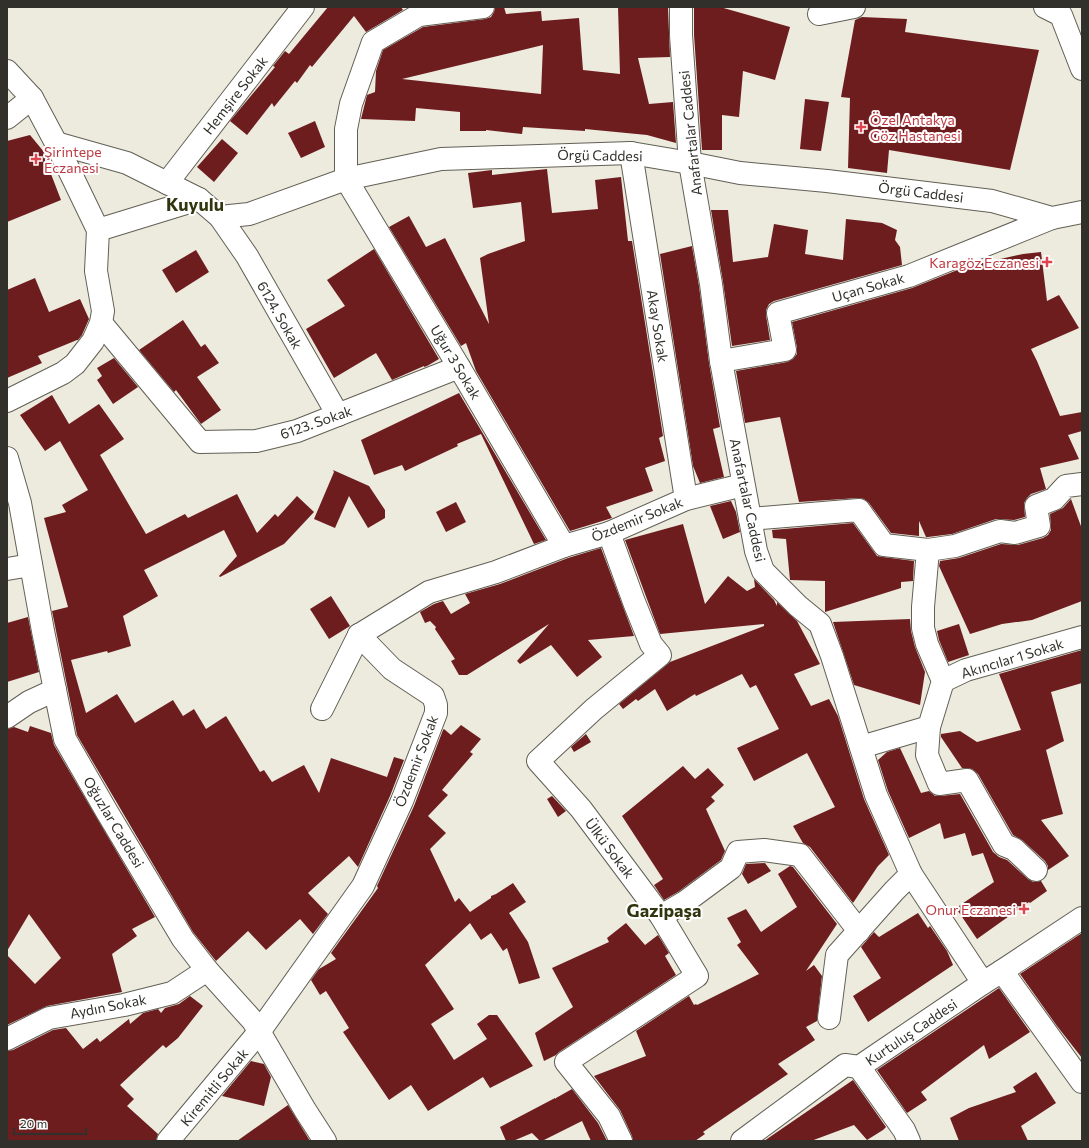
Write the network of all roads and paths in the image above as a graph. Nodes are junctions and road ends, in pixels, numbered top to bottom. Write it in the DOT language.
graph roads {
  1 [pos="303,7"];
  2 [pos="484,7"];
  3 [pos="681,7"];
  4 [pos="854,7"];
  5 [pos="1045,7"];
  6 [pos="819,14"];
  7 [pos="1082,69"];
  8 [pos="7,71"];
  9 [pos="32,98"];
  10 [pos="7,118"];
  11 [pos="56,143"];
  12 [pos="631,153"];
  13 [pos="690,162"];
  14 [pos="346,179"];
  15 [pos="167,183"];
  16 [pos="199,199"];
  17 [pos="1082,212"];
  18 [pos="220,217"];
  19 [pos="1052,218"];
  20 [pos="98,230"];
  21 [pos="101,323"];
  22 [pos="721,361"];
  23 [pos="459,367"];
  24 [pos="7,400"];
  25 [pos="338,415"];
  26 [pos="7,458"];
  27 [pos="1082,484"];
  28 [pos="743,485"];
  29 [pos="686,499"];
  30 [pos="750,519"];
  31 [pos="609,533"];
  32 [pos="564,546"];
  33 [pos="928,550"];
  34 [pos="31,565"];
  35 [pos="7,568"];
  36 [pos="359,635"];
  37 [pos="1082,637"];
  38 [pos="943,682"];
  39 [pos="55,690"];
  40 [pos="322,709"];
  41 [pos="7,717"];
  42 [pos="930,727"];
  43 [pos="861,746"];
  44 [pos="1036,870"];
  45 [pos="911,874"];
  46 [pos="661,916"];
  47 [pos="1082,918"];
  48 [pos="859,931"];
  49 [pos="207,970"];
  50 [pos="1002,971"];
  51 [pos="983,982"];
  52 [pos="829,1018"];
  53 [pos="259,1032"];
  54 [pos="7,1039"];
  55 [pos="859,1067"];
  56 [pos="1082,1082"];
  57 [pos="168,1141"];
  58 [pos="325,1141"];
  59 [pos="621,1141"];
  60 [pos="742,1141"];
  61 [pos="909,1141"];
  1 -- 15 [label="street, Hemşire Sokak"];
  2 -- 14 [label="street"];
  3 -- 13 [label="street, Anafartalar Caddesi"];
  4 -- 6 [label="street"];
  5 -- 7 [label="street"];
  8 -- 9 [label="street"];
  9 -- 10 [label="street"];
  9 -- 11 [label="street"];
  11 -- 15 [label="street"];
  11 -- 20 [label="street"];
  12 -- 13 [label="street, Örgü Caddesi"];
  12 -- 14 [label="street, Örgü Caddesi"];
  12 -- 29 [label="street, Akay Sokak"];
  13 -- 19 [label="street, Örgü Caddesi"];
  13 -- 22 [label="street, Anafartalar Caddesi"];
  14 -- 18 [label="street, Örgü Caddesi"];
  14 -- 23 [label="street, Uğur 3 Sokak"];
  15 -- 16 [label="street"];
  16 -- 18 [label="street"];
  16 -- 20 [label="street"];
  17 -- 19 [label="street, Örgü Caddesi"];
  18 -- 25 [label="street, 6124. Sokak"];
  19 -- 22 [label="street, Uçan Sokak"];
  20 -- 21 [label="street"];
  21 -- 24 [label="street"];
  21 -- 25 [label="street, 6123. Sokak"];
  22 -- 28 [label="street, Anafartalar Caddesi"];
  23 -- 25 [label="street, 6123. Sokak"];
  23 -- 32 [label="street, Uğur 3 Sokak"];
  26 -- 34 [label="street, Oğuzlar Caddesi"];
  27 -- 33 [label="street"];
  28 -- 29 [label="street, Özdemir Sokak"];
  28 -- 30 [label="street, Anafartalar Caddesi"];
  29 -- 31 [label="street, Özdemir Sokak"];
  30 -- 33 [label="street"];
  30 -- 43 [label="street, Anafartalar Caddesi"];
  31 -- 32 [label="street, Özdemir Sokak"];
  31 -- 46 [label="street, Ülkü Sokak"];
  32 -- 36 [label="street, Özdemir Sokak"];
  33 -- 38 [label="street"];
  34 -- 35 [label="street"];
  34 -- 39 [label="street, Oğuzlar Caddesi"];
  36 -- 40 [label="street"];
  36 -- 53 [label="street, Özdemir Sokak"];
  37 -- 38 [label="street, Akıncılar 1 Sokak"];
  38 -- 42 [label="street"];
  39 -- 41 [label="street"];
  39 -- 49 [label="street, Oğuzlar Caddesi"];
  42 -- 43 [label="street"];
  42 -- 44 [label="street"];
  43 -- 45 [label="street, Anafartalar Caddesi"];
  45 -- 48 [label="street"];
  45 -- 51 [label="street, Anafartalar Caddesi"];
  46 -- 48 [label="street"];
  46 -- 59 [label="street, Ülkü Sokak"];
  47 -- 50 [label="street, Kurtuluş Caddesi"];
  48 -- 52 [label="street"];
  49 -- 53 [label="street, Oğuzlar Caddesi"];
  49 -- 54 [label="street, Aydın Sokak"];
  50 -- 51 [label="street, Kurtuluş Caddesi"];
  50 -- 56 [label="street"];
  51 -- 55 [label="street, Kurtuluş Caddesi"];
  53 -- 57 [label="street, Kiremitli Sokak"];
  53 -- 58 [label="street, Oğuzlar Caddesi"];
  55 -- 60 [label="street, Kurtuluş Caddesi"];
  55 -- 61 [label="street"];
}
